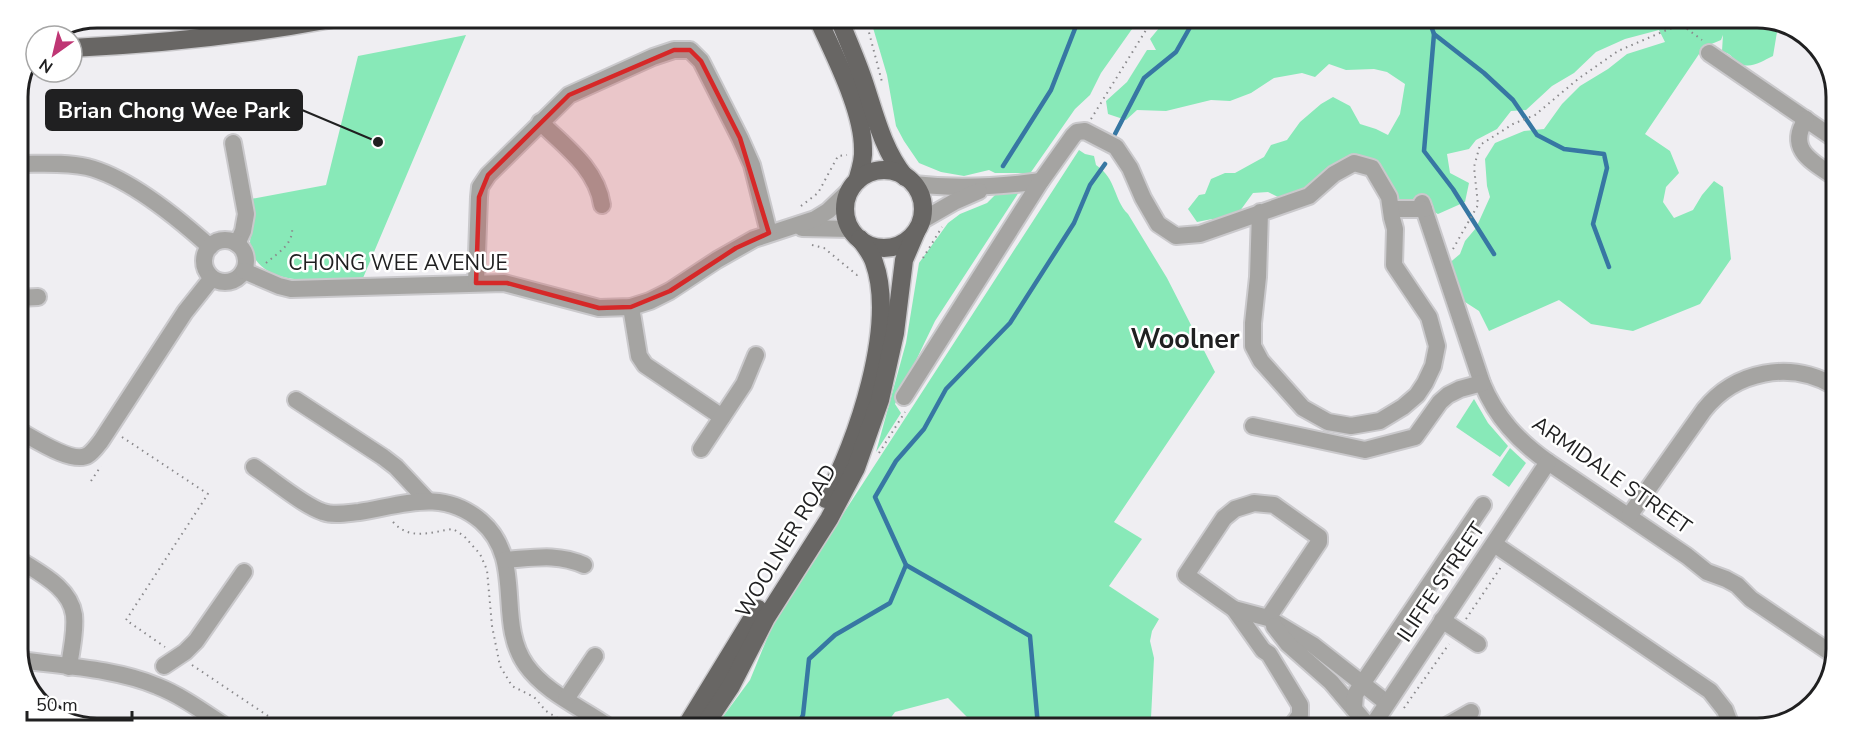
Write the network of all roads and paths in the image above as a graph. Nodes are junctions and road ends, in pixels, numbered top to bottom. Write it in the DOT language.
graph roads {
  1 [pos="273,28"];
  2 [pos="822,28"];
  3 [pos="843,28"];
  4 [pos="1147,28"];
  5 [pos="1674,28"];
  6 [pos="1686,28"];
  7 [pos="84,48"];
  8 [pos="1709,52"];
  9 [pos="1806,119"];
  10 [pos="540,122"];
  11 [pos="1079,133"];
  12 [pos="1826,133"];
  13 [pos="233,143"];
  14 [pos="863,152"];
  15 [pos="28,164"];
  16 [pos="1826,171"];
  17 [pos="909,180"];
  18 [pos="1041,181"];
  19 [pos="855,184"];
  20 [pos="1000,186"];
  21 [pos="602,205"];
  22 [pos="799,207"];
  23 [pos="1391,209"];
  24 [pos="1260,212"];
  25 [pos="292,226"];
  26 [pos="919,226"];
  27 [pos="776,232"];
  28 [pos="855,234"];
  29 [pos="808,243"];
  30 [pos="237,244"];
  31 [pos="210,247"];
  32 [pos="1440,257"];
  33 [pos="877,270"];
  34 [pos="251,274"];
  35 [pos="212,278"];
  36 [pos="476,283"];
  37 [pos="28,297"];
  38 [pos="38,297"];
  39 [pos="631,307"];
  40 [pos="756,355"];
  41 [pos="1826,381"];
  42 [pos="1482,383"];
  43 [pos="904,397"];
  44 [pos="296,400"];
  45 [pos="722,417"];
  46 [pos="1253,426"];
  47 [pos="29,435"];
  48 [pos="120,435"];
  49 [pos="701,449"];
  50 [pos="1548,462"];
  51 [pos="254,467"];
  52 [pos="427,500"];
  53 [pos="1483,505"];
  54 [pos="387,507"];
  55 [pos="1629,516"];
  56 [pos="1494,544"];
  57 [pos="505,560"];
  58 [pos="584,564"];
  59 [pos="29,567"];
  60 [pos="244,572"];
  61 [pos="1234,609"];
  62 [pos="1268,618"];
  63 [pos="1442,620"];
  64 [pos="1284,632"];
  65 [pos="1478,644"];
  66 [pos="1826,650"];
  67 [pos="1269,654"];
  68 [pos="179,656"];
  69 [pos="595,656"];
  70 [pos="30,661"];
  71 [pos="164,666"];
  72 [pos="69,667"];
  73 [pos="1362,684"];
  74 [pos="566,699"];
  75 [pos="1387,703"];
  76 [pos="1354,708"];
  77 [pos="1471,712"];
  78 [pos="213,718"];
  79 [pos="271,718"];
  80 [pos="558,718"];
  81 [pos="595,718"];
  82 [pos="691,718"];
  83 [pos="710,718"];
  84 [pos="1298,718"];
  85 [pos="1362,718"];
  86 [pos="1377,718"];
  87 [pos="1460,718"];
  88 [pos="1728,718"];
  1 -- 7 [label="main road"];
  2 -- 14 [label="main road"];
  3 -- 17 [label="main road"];
  4 -- 11 [label="path"];
  5 -- 32 [label="path"];
  6 -- 8 [label="path"];
  8 -- 9 [label="street"];
  9 -- 12 [label="street"];
  9 -- 16 [label="street"];
  10 -- 21 [label="street"];
  10 -- 27 [label="street"];
  10 -- 36 [label="street"];
  11 -- 18 [label="street"];
  11 -- 24 [label="street"];
  13 -- 30 [label="street"];
  14 -- 19 [label="main road"];
  14 -- 22 [label="path"];
  15 -- 31 [label="street"];
  17 -- 19 [label="main road"];
  17 -- 20 [label="street"];
  17 -- 26 [label="main road"];
  18 -- 20 [label="street"];
  18 -- 43 [label="street"];
  19 -- 27 [label="street, CHONG WEE AVENUE"];
  19 -- 28 [label="main road"];
  20 -- 26 [label="street"];
  23 -- 24 [label="street"];
  23 -- 24 [label="street"];
  23 -- 32 [label="street, ARMIDALE STREET"];
  25 -- 34 [label="path"];
  26 -- 28 [label="main road"];
  26 -- 83 [label="main road, WOOLNER ROAD"];
  27 -- 28 [label="street, CHONG WEE AVENUE"];
  27 -- 39 [label="street, CHONG WEE AVENUE"];
  28 -- 33 [label="main road, WOOLNER ROAD"];
  29 -- 33 [label="path"];
  30 -- 31 [label="street"];
  30 -- 34 [label="street"];
  31 -- 35 [label="street"];
  32 -- 42 [label="street, ARMIDALE STREET"];
  33 -- 82 [label="main road, WOOLNER ROAD"];
  34 -- 35 [label="street"];
  34 -- 36 [label="street, CHONG WEE AVENUE"];
  35 -- 47 [label="street"];
  36 -- 39 [label="street, CHONG WEE AVENUE"];
  37 -- 38 [label="street"];
  39 -- 45 [label="street"];
  40 -- 45 [label="street"];
  41 -- 55 [label="street"];
  42 -- 46 [label="street"];
  42 -- 50 [label="street, ARMIDALE STREET"];
  44 -- 52 [label="street"];
  45 -- 49 [label="street"];
  48 -- 68 [label="path"];
  50 -- 55 [label="street, ARMIDALE STREET"];
  50 -- 56 [label="street, ILIFFE STREET"];
  51 -- 54 [label="street"];
  52 -- 54 [label="street"];
  52 -- 57 [label="street"];
  53 -- 73 [label="street"];
  54 -- 80 [label="path"];
  55 -- 66 [label="street, ARMIDALE STREET"];
  56 -- 63 [label="street, ILIFFE STREET"];
  56 -- 88 [label="street"];
  57 -- 58 [label="street"];
  57 -- 74 [label="street"];
  59 -- 72 [label="street"];
  60 -- 68 [label="street"];
  61 -- 62 [label="street"];
  61 -- 62 [label="street"];
  61 -- 67 [label="street"];
  62 -- 64 [label="street"];
  63 -- 65 [label="street"];
  63 -- 75 [label="street, ILIFFE STREET"];
  64 -- 67 [label="street"];
  64 -- 73 [label="street"];
  64 -- 76 [label="street"];
  67 -- 84 [label="street"];
  68 -- 71 [label="street"];
  68 -- 79 [label="path"];
  69 -- 74 [label="street"];
  70 -- 72 [label="street"];
  72 -- 78 [label="street"];
  73 -- 75 [label="street"];
  73 -- 76 [label="street"];
  74 -- 81 [label="street"];
  75 -- 86 [label="street, ILIFFE STREET"];
  76 -- 85 [label="street"];
  77 -- 87 [label="street"];
}
